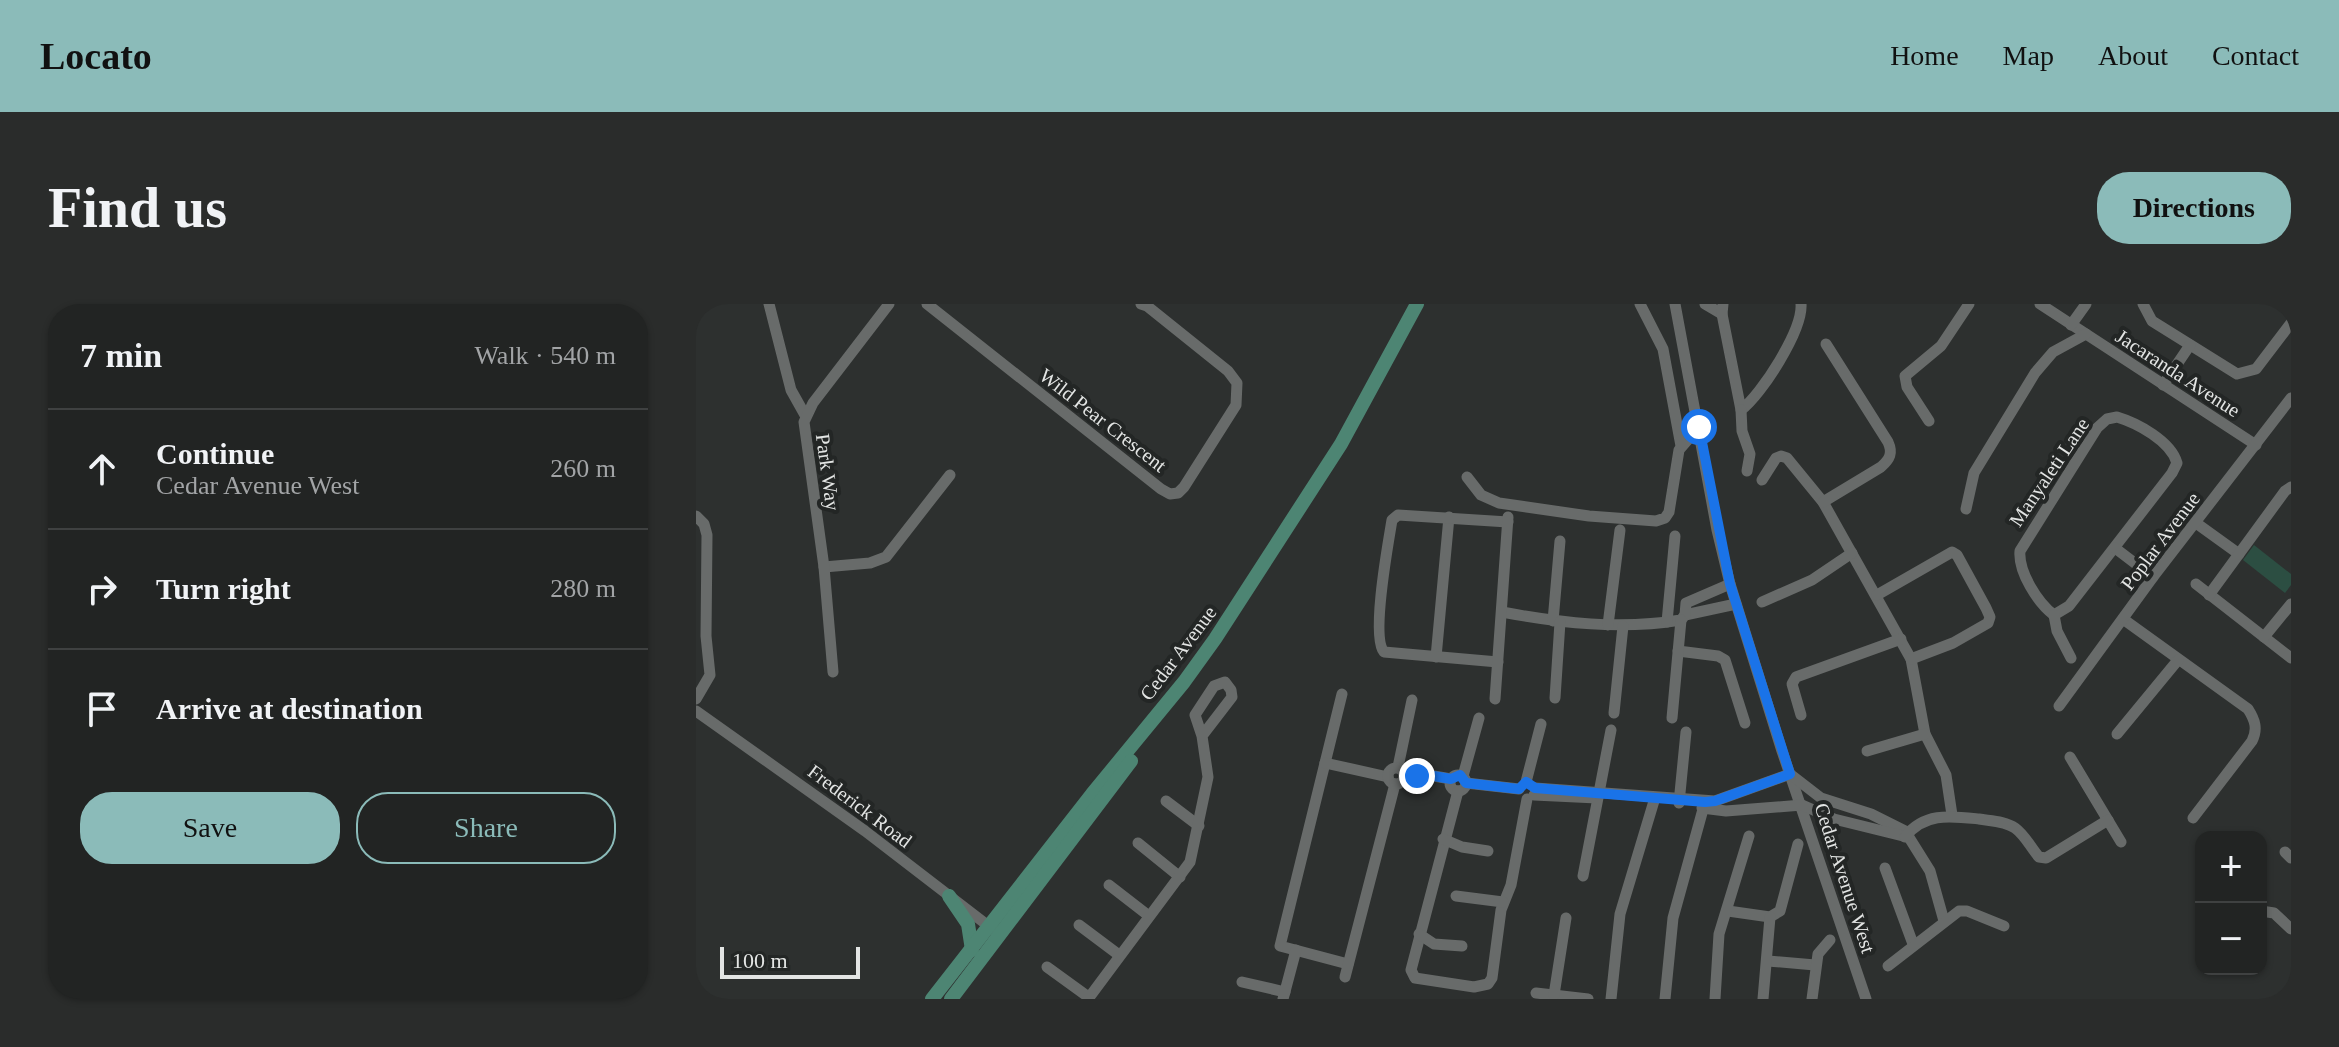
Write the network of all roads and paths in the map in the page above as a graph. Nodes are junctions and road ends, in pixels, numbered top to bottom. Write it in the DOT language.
graph roads {
  1 [pos="769,304"];
  2 [pos="889,304"];
  3 [pos="927,304"];
  4 [pos="1417,304"];
  5 [pos="1425,304"];
  6 [pos="1640,304"];
  7 [pos="1675,304"];
  8 [pos="1705,304"];
  9 [pos="1801,304"];
  10 [pos="2040,304"];
  11 [pos="2086,304"];
  12 [pos="2143,304"];
  13 [pos="1144,305"];
  14 [pos="1963,306"];
  15 [pos="1723,309"];
  16 [pos="2291,323"];
  17 [pos="2071,325"];
  18 [pos="2086,334"];
  19 [pos="1826,344"];
  20 [pos="2190,345"];
  21 [pos="2163,385"];
  22 [pos="2291,398"];
  23 [pos="1741,410"];
  24 [pos="805,415"];
  25 [pos="1929,421"];
  26 [pos="1699,427"];
  27 [pos="2256,445"];
  28 [pos="1681,446"];
  29 [pos="1747,471"];
  30 [pos="950,475"];
  31 [pos="1467,477"];
  32 [pos="1762,480"];
  33 [pos="2291,487"];
  34 [pos="1823,502"];
  35 [pos="1966,509"];
  36 [pos="696,516"];
  37 [pos="1449,517"];
  38 [pos="2196,523"];
  39 [pos="1620,530"];
  40 [pos="1675,536"];
  41 [pos="1560,541"];
  42 [pos="2115,548"];
  43 [pos="1852,553"];
  44 [pos="2239,554"];
  45 [pos="824,567"];
  46 [pos="2153,577"];
  47 [pos="1730,584"];
  48 [pos="2196,584"];
  49 [pos="1877,595"];
  50 [pos="2209,595"];
  51 [pos="1762,602"];
  52 [pos="1736,604"];
  53 [pos="2291,604"];
  54 [pos="1502,612"];
  55 [pos="2054,615"];
  56 [pos="1683,618"];
  57 [pos="2123,619"];
  58 [pos="1556,622"];
  59 [pos="1667,622"];
  60 [pos="1608,625"];
  61 [pos="1623,626"];
  62 [pos="701,634"];
  63 [pos="2264,637"];
  64 [pos="1901,639"];
  65 [pos="1678,651"];
  66 [pos="1436,657"];
  67 [pos="2071,658"];
  68 [pos="2291,658"];
  69 [pos="1911,659"];
  70 [pos="2178,660"];
  71 [pos="1498,662"];
  72 [pos="833,672"];
  73 [pos="1342,694"];
  74 [pos="1555,698"];
  75 [pos="696,699"];
  76 [pos="1495,699"];
  77 [pos="1412,700"];
  78 [pos="2059,706"];
  79 [pos="696,711"];
  80 [pos="1614,713"];
  81 [pos="1801,715"];
  82 [pos="1479,718"];
  83 [pos="1672,718"];
  84 [pos="1745,723"];
  85 [pos="1541,724"];
  86 [pos="1611,730"];
  87 [pos="1686,732"];
  88 [pos="1925,734"];
  89 [pos="2117,734"];
  90 [pos="1202,736"];
  91 [pos="1867,751"];
  92 [pos="2070,757"];
  93 [pos="1325,763"];
  94 [pos="1790,774"];
  95 [pos="1401,776"];
  96 [pos="1458,783"];
  97 [pos="1528,791"];
  98 [pos="1599,795"];
  99 [pos="1166,801"];
  100 [pos="1654,801"];
  101 [pos="1680,801"];
  102 [pos="1829,801"];
  103 [pos="1704,805"];
  104 [pos="1802,805"];
  105 [pos="1825,815"];
  106 [pos="1952,815"];
  107 [pos="2193,818"];
  108 [pos="2108,820"];
  109 [pos="1875,823"];
  110 [pos="1199,826"];
  111 [pos="1749,836"];
  112 [pos="1907,837"];
  113 [pos="1443,839"];
  114 [pos="2121,842"];
  115 [pos="1138,843"];
  116 [pos="1798,844"];
  117 [pos="1488,851"];
  118 [pos="1885,868"];
  119 [pos="1583,876"];
  120 [pos="1180,877"];
  121 [pos="1109,885"];
  122 [pos="949,896"];
  123 [pos="1456,896"];
  124 [pos="1503,902"];
  125 [pos="1728,911"];
  126 [pos="2267,912"];
  127 [pos="1149,916"];
  128 [pos="1770,917"];
  129 [pos="1566,918"];
  130 [pos="1944,921"];
  131 [pos="1079,925"];
  132 [pos="2004,926"];
  133 [pos="2291,929"];
  134 [pos="995,931"];
  135 [pos="1419,934"];
  136 [pos="1830,940"];
  137 [pos="1913,944"];
  138 [pos="1462,946"];
  139 [pos="972,950"];
  140 [pos="1296,950"];
  141 [pos="1119,955"];
  142 [pos="1768,961"];
  143 [pos="1348,964"];
  144 [pos="1815,965"];
  145 [pos="1888,966"];
  146 [pos="1047,967"];
  147 [pos="1345,977"];
  148 [pos="1242,982"];
  149 [pos="1536,993"];
  150 [pos="1554,995"];
  151 [pos="1284,996"];
  152 [pos="1087,998"];
  153 [pos="932,999"];
  154 [pos="951,999"];
  155 [pos="1588,999"];
  156 [pos="1611,999"];
  157 [pos="1665,999"];
  158 [pos="1715,999"];
  159 [pos="1763,999"];
  160 [pos="1812,999"];
  161 [pos="1866,999"];
  1 -- 24 [label="street"];
  2 -- 24 [label="street, Park Way"];
  3 -- 13 [label="street, Wild Pear Crescent"];
  4 -- 134 [label="main road, Cedar Avenue"];
  5 -- 134 [label="main road, Cedar Avenue"];
  6 -- 28 [label="street"];
  7 -- 26 [label="street, Cedar Avenue West"];
  8 -- 15 [label="street"];
  9 -- 23 [label="street"];
  10 -- 17 [label="street, Jacaranda Avenue"];
  11 -- 17 [label="street"];
  12 -- 20 [label="street"];
  14 -- 25 [label="street"];
  15 -- 23 [label="street"];
  16 -- 20 [label="street"];
  17 -- 18 [label="street, Jacaranda Avenue"];
  18 -- 21 [label="street, Jacaranda Avenue"];
  18 -- 35 [label="street"];
  19 -- 34 [label="street"];
  20 -- 21 [label="street"];
  21 -- 27 [label="street, Jacaranda Avenue"];
  22 -- 27 [label="street, Poplar Avenue"];
  23 -- 29 [label="street"];
  24 -- 45 [label="street, Park Way"];
  26 -- 28 [label="street"];
  26 -- 47 [label="street, Cedar Avenue West"];
  27 -- 38 [label="street, Poplar Avenue"];
  28 -- 31 [label="street"];
  30 -- 45 [label="street"];
  32 -- 34 [label="street"];
  33 -- 44 [label="street"];
  34 -- 43 [label="street"];
  36 -- 62 [label="street"];
  37 -- 54 [label="street"];
  37 -- 66 [label="street"];
  37 -- 66 [label="street"];
  38 -- 44 [label="street"];
  38 -- 46 [label="street, Poplar Avenue"];
  39 -- 60 [label="street"];
  40 -- 59 [label="street"];
  41 -- 58 [label="street"];
  42 -- 46 [label="street"];
  42 -- 55 [label="street, Manyaleti Lane"];
  42 -- 55 [label="street, Manyaleti Lane"];
  43 -- 49 [label="street"];
  43 -- 51 [label="street"];
  44 -- 50 [label="street"];
  45 -- 72 [label="street, Park Way"];
  46 -- 57 [label="street, Poplar Avenue"];
  47 -- 52 [label="street, Cedar Avenue West"];
  47 -- 56 [label="street"];
  48 -- 50 [label="street"];
  49 -- 64 [label="street"];
  49 -- 69 [label="street"];
  50 -- 63 [label="street"];
  52 -- 56 [label="street"];
  52 -- 94 [label="street, Cedar Avenue West"];
  53 -- 63 [label="street"];
  54 -- 58 [label="street"];
  54 -- 71 [label="street"];
  55 -- 67 [label="street"];
  56 -- 59 [label="street"];
  56 -- 65 [label="street"];
  57 -- 70 [label="street"];
  57 -- 78 [label="street, Poplar Avenue"];
  58 -- 60 [label="street"];
  58 -- 74 [label="street"];
  59 -- 61 [label="street"];
  60 -- 61 [label="street"];
  61 -- 80 [label="street"];
  62 -- 75 [label="street"];
  63 -- 68 [label="street"];
  64 -- 69 [label="street"];
  64 -- 81 [label="street"];
  65 -- 83 [label="street"];
  65 -- 84 [label="street"];
  66 -- 71 [label="street"];
  69 -- 88 [label="street"];
  70 -- 89 [label="street"];
  70 -- 107 [label="street"];
  71 -- 76 [label="street"];
  73 -- 93 [label="street"];
  77 -- 95 [label="street"];
  79 -- 122 [label="street, Frederick Road"];
  82 -- 96 [label="street"];
  85 -- 97 [label="street"];
  86 -- 98 [label="street"];
  87 -- 101 [label="street"];
  88 -- 91 [label="street"];
  88 -- 106 [label="street"];
  90 -- 110 [label="street"];
  92 -- 108 [label="street"];
  93 -- 95 [label="street"];
  93 -- 140 [label="street"];
  94 -- 102 [label="street"];
  94 -- 103 [label="street"];
  94 -- 104 [label="street, Cedar Avenue West"];
  95 -- 96 [label="street"];
  95 -- 143 [label="street"];
  96 -- 97 [label="street"];
  96 -- 113 [label="street"];
  97 -- 98 [label="street"];
  97 -- 124 [label="street"];
  98 -- 100 [label="street"];
  98 -- 101 [label="street"];
  98 -- 119 [label="street"];
  99 -- 110 [label="street"];
  100 -- 101 [label="street"];
  100 -- 156 [label="street"];
  101 -- 103 [label="street"];
  102 -- 105 [label="street"];
  102 -- 109 [label="street"];
  103 -- 104 [label="street"];
  103 -- 157 [label="street"];
  104 -- 105 [label="street"];
  104 -- 161 [label="street, Cedar Avenue West"];
  105 -- 109 [label="street"];
  106 -- 108 [label="street"];
  106 -- 112 [label="street"];
  108 -- 114 [label="street"];
  109 -- 112 [label="street"];
  110 -- 120 [label="street"];
  111 -- 125 [label="street"];
  112 -- 130 [label="street"];
  113 -- 117 [label="street"];
  113 -- 135 [label="street"];
  115 -- 120 [label="street"];
  116 -- 128 [label="street"];
  118 -- 137 [label="street"];
  120 -- 127 [label="street"];
  121 -- 127 [label="street"];
  122 -- 134 [label="street, Frederick Road"];
  122 -- 139 [label="main road"];
  123 -- 124 [label="street"];
  124 -- 135 [label="street"];
  125 -- 128 [label="street"];
  125 -- 158 [label="street"];
  126 -- 133 [label="street"];
  127 -- 141 [label="street"];
  128 -- 142 [label="street"];
  129 -- 150 [label="street"];
  130 -- 132 [label="street"];
  130 -- 137 [label="street"];
  131 -- 141 [label="street"];
  134 -- 139 [label="main road, Cedar Avenue"];
  134 -- 154 [label="main road, Cedar Avenue"];
  135 -- 138 [label="street"];
  136 -- 144 [label="street"];
  137 -- 145 [label="street"];
  139 -- 153 [label="main road, Cedar Avenue"];
  140 -- 143 [label="street"];
  140 -- 151 [label="street"];
  141 -- 152 [label="street"];
  142 -- 144 [label="street"];
  142 -- 159 [label="street"];
  143 -- 147 [label="street"];
  144 -- 160 [label="street"];
  146 -- 152 [label="street"];
  148 -- 151 [label="street"];
  149 -- 150 [label="street"];
  150 -- 155 [label="street"];
}
